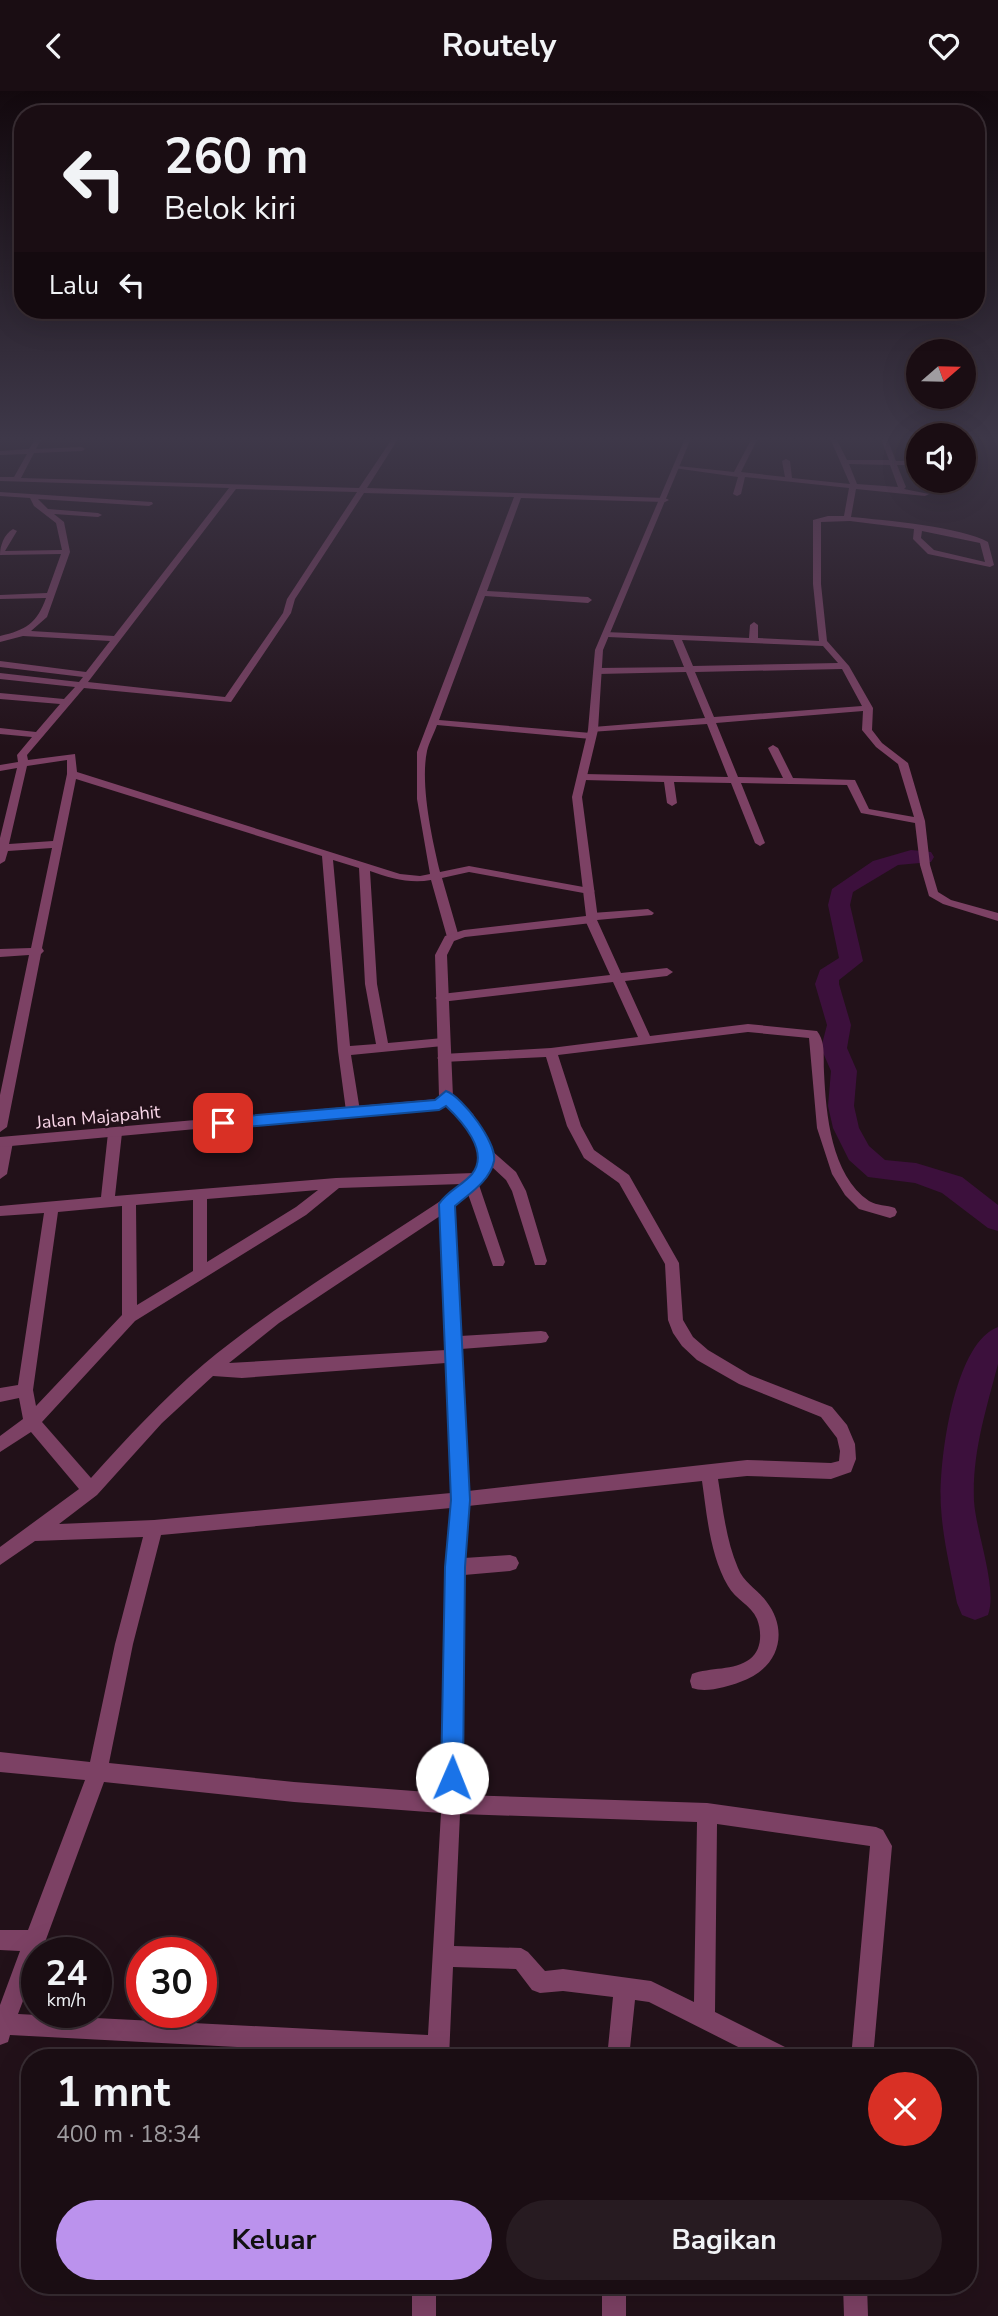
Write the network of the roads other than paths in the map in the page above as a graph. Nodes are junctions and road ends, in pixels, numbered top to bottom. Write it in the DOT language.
graph roads {
  1 [pos="64,540"];
  2 [pos="192,540"];
  3 [pos="329,540"];
  4 [pos="502,540"];
  5 [pos="646,540"];
  6 [pos="817,540"];
  7 [pos="918,540"];
  8 [pos="974,540"];
  9 [pos="66,552"];
  10 [pos="0,553"];
  11 [pos="482,593"];
  12 [pos="50,595"];
  13 [pos="0,597"];
  14 [pos="588,600"];
  15 [pos="754,625"];
  16 [pos="23,633"];
  17 [pos="608,633"];
  18 [pos="677,638"];
  19 [pos="0,639"];
  20 [pos="115,639"];
  21 [pos="753,641"];
  22 [pos="826,644"];
  23 [pos="0,664"];
  24 [pos="845,666"];
  25 [pos="690,670"];
  26 [pos="598,671"];
  27 [pos="89,675"];
  28 [pos="0,676"];
  29 [pos="81,685"];
  30 [pos="0,696"];
  31 [pos="67,702"];
  32 [pos="868,708"];
  33 [pos="709,721"];
  34 [pos="432,722"];
  35 [pos="0,731"];
  36 [pos="592,733"];
  37 [pos="40,735"];
  38 [pos="773,748"];
  39 [pos="23,763"];
  40 [pos="0,768"];
  41 [pos="72,774"];
  42 [pos="584,777"];
  43 [pos="669,779"];
  44 [pos="735,779"];
  45 [pos="789,780"];
  46 [pos="13,803"];
  47 [pos="672,803"];
  48 [pos="0,805"];
  49 [pos="920,821"];
  50 [pos="3,835"];
  51 [pos="760,843"];
  52 [pos="57,844"];
  53 [pos="3,848"];
  54 [pos="327,855"];
  55 [pos="0,861"];
  56 [pos="364,866"];
  57 [pos="435,876"];
  58 [pos="589,891"];
  59 [pos="648,913"];
  60 [pos="998,917"];
  61 [pos="592,918"];
  62 [pos="453,937"];
  63 [pos="37,951"];
  64 [pos="0,953"];
  65 [pos="667,972"];
  66 [pos="618,978"];
  67 [pos="441,998"];
  68 [pos="646,1041"];
  69 [pos="443,1042"];
  70 [pos="383,1047"];
  71 [pos="344,1051"];
  72 [pos="551,1052"];
  73 [pos="443,1058"];
  74 [pos="446,1097"];
  75 [pos="352,1111"];
  76 [pos="0,1127"];
  77 [pos="115,1133"];
  78 [pos="3,1142"];
  79 [pos="486,1153"];
  80 [pos="0,1174"];
  81 [pos="475,1181"];
  82 [pos="336,1183"];
  83 [pos="200,1195"];
  84 [pos="108,1201"];
  85 [pos="129,1201"];
  86 [pos="447,1204"];
  87 [pos="52,1206"];
  88 [pos="0,1211"];
  89 [pos="890,1212"];
  90 [pos="540,1261"];
  91 [pos="498,1262"];
  92 [pos="200,1274"];
  93 [pos="130,1317"];
  94 [pos="541,1336"];
  95 [pos="453,1350"];
  96 [pos="210,1369"];
  97 [pos="24,1390"];
  98 [pos="0,1395"];
  99 [pos="33,1422"];
  100 [pos="0,1445"];
  101 [pos="709,1474"];
  102 [pos="91,1490"];
  103 [pos="460,1500"];
  104 [pos="154,1528"];
  105 [pos="35,1534"];
  106 [pos="0,1557"];
  107 [pos="510,1563"];
  108 [pos="455,1567"];
  109 [pos="699,1681"];
  110 [pos="0,1762"];
  111 [pos="98,1771"];
  112 [pos="452,1804"];
  113 [pos="707,1813"];
  114 [pos="36,1937"];
  115 [pos="0,1940"];
  116 [pos="21,1941"];
  117 [pos="444,1956"];
  118 [pos="21,1977"];
  119 [pos="625,1988"];
  120 [pos="704,2019"];
  121 [pos="2,2029"];
  122 [pos="366,2049"];
  123 [pos="439,2049"];
  124 [pos="619,2049"];
  125 [pos="765,2049"];
  126 [pos="863,2049"];
  127 [pos="424,2294"];
  128 [pos="614,2294"];
  129 [pos="856,2294"];
  130 [pos="424,2316"];
  131 [pos="614,2316"];
  132 [pos="856,2316"];
  1 -- 9 [label="street"];
  2 -- 20 [label="street"];
  3 -- 29 [label="street"];
  4 -- 11 [label="street"];
  5 -- 17 [label="street"];
  6 -- 22 [label="street"];
  7 -- 8 [label="street"];
  9 -- 10 [label="street"];
  9 -- 12 [label="street"];
  11 -- 14 [label="street"];
  11 -- 34 [label="street"];
  12 -- 13 [label="street"];
  12 -- 16 [label="street"];
  15 -- 21 [label="street"];
  16 -- 19 [label="street"];
  16 -- 20 [label="street"];
  17 -- 18 [label="street"];
  17 -- 26 [label="street"];
  18 -- 21 [label="street"];
  18 -- 25 [label="street"];
  20 -- 27 [label="street"];
  21 -- 22 [label="street"];
  22 -- 24 [label="street"];
  23 -- 27 [label="street"];
  24 -- 25 [label="street"];
  24 -- 32 [label="street"];
  25 -- 26 [label="street"];
  25 -- 33 [label="street"];
  26 -- 36 [label="street"];
  27 -- 29 [label="street"];
  28 -- 29 [label="street"];
  29 -- 31 [label="street"];
  30 -- 31 [label="street"];
  31 -- 37 [label="street"];
  32 -- 33 [label="street"];
  32 -- 49 [label="street"];
  33 -- 36 [label="street"];
  33 -- 44 [label="street"];
  34 -- 36 [label="street"];
  34 -- 57 [label="street"];
  35 -- 37 [label="street"];
  36 -- 42 [label="street"];
  37 -- 39 [label="street"];
  38 -- 45 [label="street"];
  39 -- 40 [label="street"];
  39 -- 41 [label="street"];
  39 -- 46 [label="street"];
  41 -- 52 [label="street"];
  41 -- 54 [label="street"];
  42 -- 43 [label="street"];
  42 -- 58 [label="street"];
  43 -- 44 [label="street"];
  43 -- 47 [label="street"];
  44 -- 45 [label="street"];
  44 -- 51 [label="street"];
  45 -- 49 [label="street"];
  46 -- 48 [label="street"];
  46 -- 50 [label="street"];
  49 -- 60 [label="street"];
  50 -- 53 [label="street"];
  52 -- 53 [label="street"];
  52 -- 63 [label="street"];
  53 -- 55 [label="street"];
  54 -- 56 [label="street"];
  54 -- 71 [label="street"];
  56 -- 57 [label="street"];
  56 -- 70 [label="street"];
  57 -- 58 [label="street"];
  57 -- 62 [label="street"];
  58 -- 61 [label="street"];
  59 -- 61 [label="street"];
  61 -- 62 [label="street"];
  61 -- 66 [label="street"];
  62 -- 67 [label="street"];
  63 -- 64 [label="street"];
  63 -- 76 [label="street"];
  65 -- 66 [label="street"];
  66 -- 67 [label="street"];
  66 -- 68 [label="street"];
  67 -- 69 [label="street"];
  68 -- 72 [label="street"];
  68 -- 89 [label="street"];
  69 -- 70 [label="street"];
  69 -- 73 [label="street"];
  70 -- 71 [label="street"];
  71 -- 75 [label="street"];
  72 -- 73 [label="street"];
  72 -- 101 [label="street"];
  73 -- 74 [label="street"];
  74 -- 75 [label="street, Jalan Majapahit"];
  74 -- 79 [label="street"];
  75 -- 77 [label="street, Jalan Majapahit"];
  77 -- 78 [label="street, Jalan Majapahit"];
  77 -- 84 [label="street"];
  78 -- 80 [label="street"];
  79 -- 81 [label="street"];
  79 -- 90 [label="street"];
  81 -- 82 [label="street"];
  81 -- 86 [label="street"];
  81 -- 91 [label="street"];
  82 -- 83 [label="street"];
  82 -- 92 [label="street"];
  83 -- 85 [label="street"];
  83 -- 92 [label="street"];
  84 -- 85 [label="street"];
  84 -- 87 [label="street"];
  85 -- 93 [label="street"];
  86 -- 95 [label="street"];
  86 -- 96 [label="street"];
  87 -- 88 [label="street"];
  87 -- 97 [label="street"];
  92 -- 93 [label="street"];
  93 -- 99 [label="street"];
  94 -- 95 [label="street"];
  95 -- 96 [label="street"];
  95 -- 103 [label="street"];
  96 -- 102 [label="street"];
  97 -- 98 [label="street"];
  97 -- 99 [label="street"];
  99 -- 100 [label="street"];
  99 -- 102 [label="street"];
  101 -- 103 [label="street"];
  101 -- 109 [label="street"];
  102 -- 105 [label="street"];
  103 -- 104 [label="street"];
  103 -- 108 [label="street"];
  104 -- 105 [label="street"];
  104 -- 111 [label="street"];
  105 -- 106 [label="street"];
  107 -- 108 [label="street"];
  108 -- 112 [label="street"];
  110 -- 111 [label="street"];
  111 -- 112 [label="street"];
  111 -- 114 [label="street"];
  112 -- 113 [label="street"];
  112 -- 117 [label="street"];
  113 -- 120 [label="street"];
  113 -- 126 [label="street"];
  115 -- 116 [label="street"];
  117 -- 119 [label="street"];
  117 -- 123 [label="street"];
  118 -- 121 [label="street"];
  119 -- 120 [label="street"];
  119 -- 124 [label="street"];
  120 -- 125 [label="street"];
  121 -- 122 [label="street"];
  127 -- 130 [label="street"];
  128 -- 131 [label="street"];
  129 -- 132 [label="street"];
}
